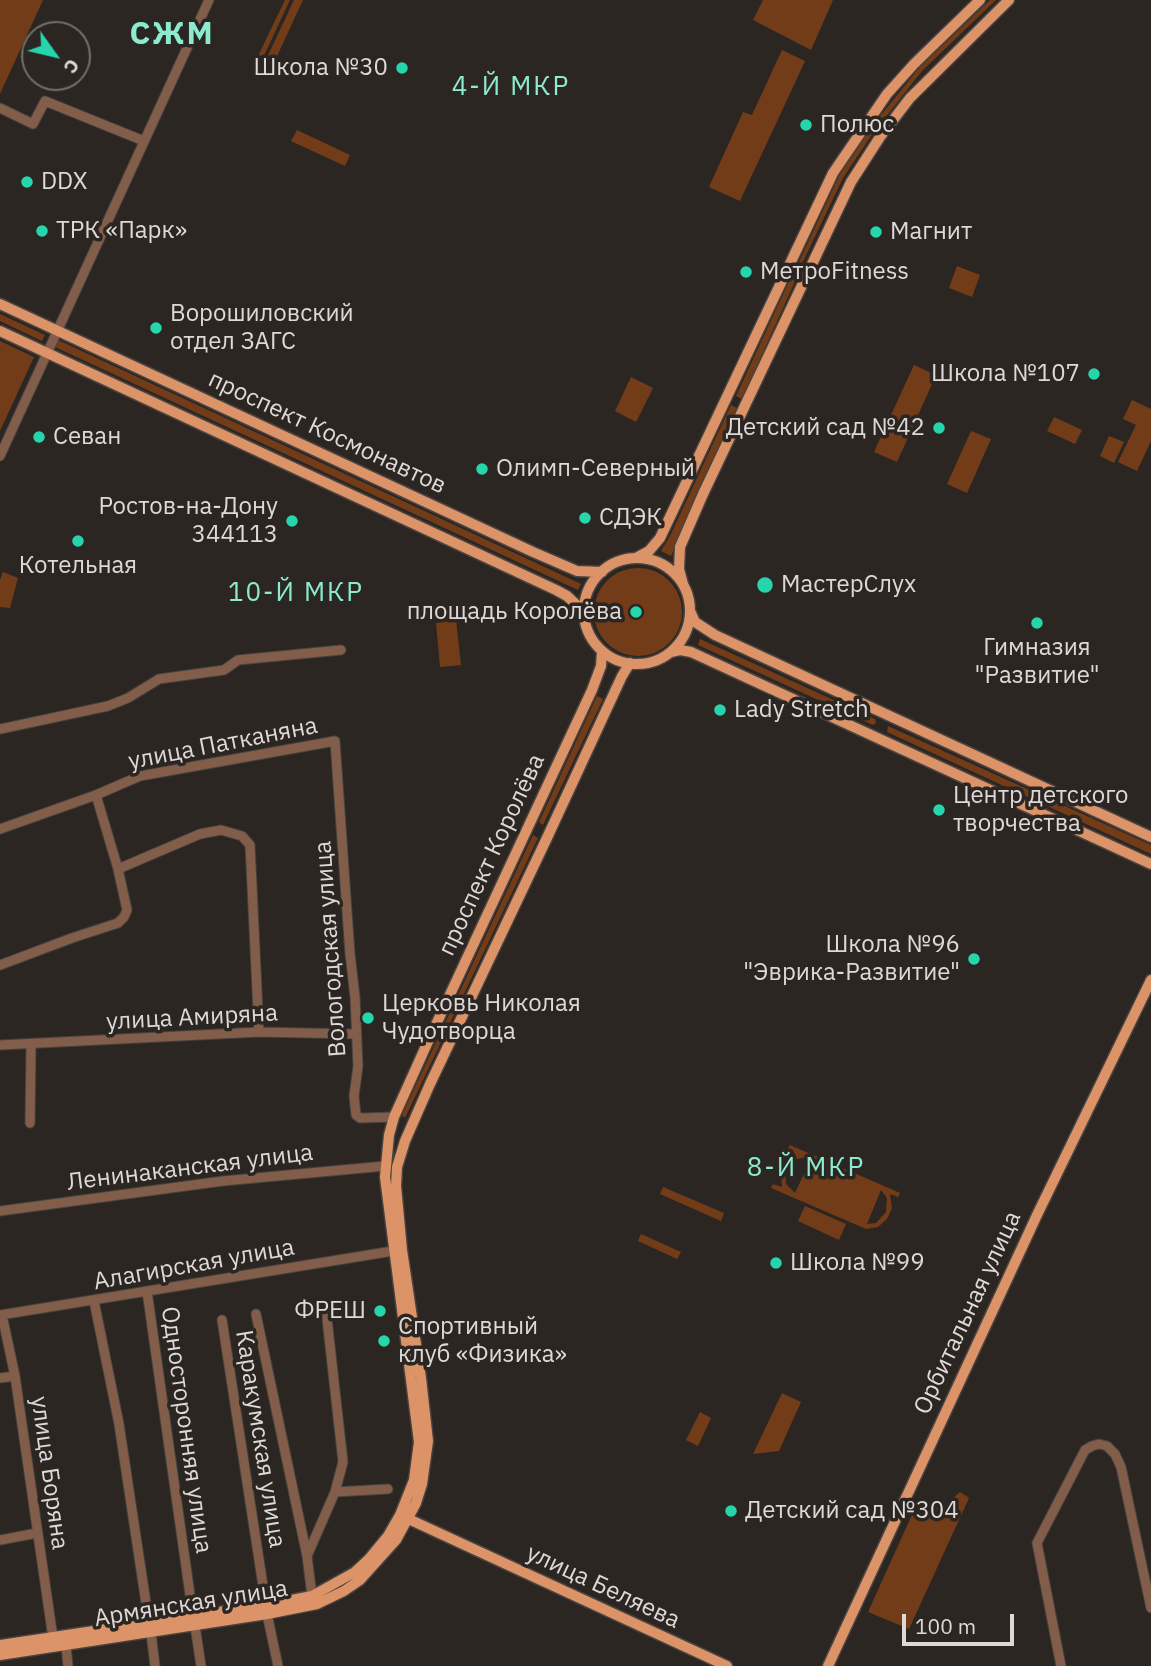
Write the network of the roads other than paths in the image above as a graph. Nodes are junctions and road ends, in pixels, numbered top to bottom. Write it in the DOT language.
graph roads {
  1 [pos="209,0"];
  2 [pos="980,0"];
  3 [pos="1009,0"];
  4 [pos="0,108"];
  5 [pos="144,141"];
  6 [pos="784,274"];
  7 [pos="803,282"];
  8 [pos="0,304"];
  9 [pos="57,330"];
  10 [pos="0,331"];
  11 [pos="48,353"];
  12 [pos="728,392"];
  13 [pos="747,401"];
  14 [pos="0,456"];
  15 [pos="636,558"];
  16 [pos="602,572"];
  17 [pos="683,584"];
  18 [pos="584,611"];
  19 [pos="691,613"];
  20 [pos="341,650"];
  21 [pos="602,650"];
  22 [pos="671,652"];
  23 [pos="630,663"];
  24 [pos="886,714"];
  25 [pos="0,729"];
  26 [pos="876,736"];
  27 [pos="335,741"];
  28 [pos="96,795"];
  29 [pos="0,829"];
  30 [pos="527,832"];
  31 [pos="1151,837"];
  32 [pos="546,841"];
  33 [pos="1151,864"];
  34 [pos="118,869"];
  35 [pos="0,965"];
  36 [pos="1151,980"];
  37 [pos="259,1032"];
  38 [pos="356,1034"];
  39 [pos="0,1045"];
  40 [pos="30,1045"];
  41 [pos="394,1117"];
  42 [pos="412,1122"];
  43 [pos="30,1123"];
  44 [pos="385,1166"];
  45 [pos="0,1211"];
  46 [pos="393,1251"];
  47 [pos="147,1291"];
  48 [pos="93,1301"];
  49 [pos="326,1310"];
  50 [pos="256,1314"];
  51 [pos="1,1315"];
  52 [pos="222,1320"];
  53 [pos="15,1376"];
  54 [pos="0,1378"];
  55 [pos="388,1489"];
  56 [pos="335,1492"];
  57 [pos="404,1517"];
  58 [pos="37,1533"];
  59 [pos="0,1540"];
  60 [pos="307,1556"];
  61 [pos="373,1562"];
  62 [pos="312,1596"];
  63 [pos="1151,1608"];
  64 [pos="267,1610"];
  65 [pos="194,1621"];
  66 [pos="150,1628"];
  67 [pos="53,1638"];
  68 [pos="0,1646"];
  69 [pos="66,1646"];
  70 [pos="0,1655"];
  71 [pos="68,1666"];
  72 [pos="155,1666"];
  73 [pos="201,1666"];
  74 [pos="278,1666"];
  75 [pos="727,1666"];
  76 [pos="828,1666"];
  77 [pos="1061,1666"];
  1 -- 5 [label="street"];
  2 -- 6 [label="main road"];
  3 -- 7 [label="main road"];
  4 -- 5 [label="street"];
  5 -- 9 [label="street"];
  6 -- 7 [label="main road"];
  6 -- 12 [label="main road"];
  7 -- 13 [label="main road"];
  8 -- 9 [label="main road, проспект Космонавтов"];
  9 -- 11 [label="street"];
  9 -- 16 [label="main road, проспект Космонавтов"];
  10 -- 11 [label="main road, проспект Космонавтов"];
  11 -- 14 [label="street"];
  11 -- 18 [label="main road, проспект Космонавтов"];
  12 -- 13 [label="main road"];
  12 -- 15 [label="main road"];
  13 -- 17 [label="main road"];
  15 -- 16 [label="main road"];
  15 -- 17 [label="main road"];
  16 -- 18 [label="main road"];
  17 -- 19 [label="main road"];
  18 -- 21 [label="main road"];
  19 -- 22 [label="main road"];
  19 -- 24 [label="main road"];
  20 -- 25 [label="street"];
  21 -- 23 [label="main road"];
  21 -- 30 [label="main road, проспект Королёва"];
  22 -- 23 [label="main road"];
  22 -- 26 [label="main road"];
  23 -- 32 [label="main road, проспект Королёва"];
  24 -- 26 [label="main road"];
  24 -- 31 [label="main road"];
  26 -- 33 [label="main road"];
  27 -- 28 [label="street, улица Патканяна"];
  27 -- 38 [label="street, Вологодская улица"];
  28 -- 29 [label="street, улица Патканяна"];
  28 -- 34 [label="street"];
  30 -- 32 [label="main road"];
  30 -- 41 [label="main road, проспект Королёва"];
  32 -- 42 [label="main road, проспект Королёва"];
  34 -- 35 [label="street"];
  34 -- 37 [label="street"];
  36 -- 76 [label="main road, Орбитальная улица"];
  37 -- 38 [label="street, улица Амиряна"];
  37 -- 40 [label="street, улица Амиряна"];
  38 -- 41 [label="street, Вологодская улица"];
  39 -- 40 [label="street, улица Амиряна"];
  40 -- 43 [label="street"];
  41 -- 42 [label="main road"];
  41 -- 44 [label="main road, проспект Королёва"];
  42 -- 57 [label="main road, проспект Королёва"];
  44 -- 45 [label="street, Ленинаканская улица"];
  44 -- 46 [label="main road, проспект Королёва"];
  46 -- 47 [label="street, Алагирская улица"];
  46 -- 57 [label="main road, проспект Королёва"];
  47 -- 48 [label="street, Алагирская улица"];
  47 -- 65 [label="street, Односторонняя улица"];
  48 -- 51 [label="street, Алагирская улица"];
  48 -- 66 [label="street"];
  49 -- 56 [label="street"];
  50 -- 60 [label="street"];
  51 -- 53 [label="street, улица Боряна"];
  52 -- 64 [label="street, Каракумская улица"];
  53 -- 54 [label="street"];
  53 -- 58 [label="street, улица Боряна"];
  55 -- 56 [label="street"];
  56 -- 60 [label="street"];
  57 -- 61 [label="main road, проспект Королёва"];
  57 -- 75 [label="main road, улица Беляева"];
  58 -- 59 [label="street"];
  58 -- 67 [label="street, улица Боряна"];
  60 -- 62 [label="street"];
  61 -- 62 [label="main road, Армянская улица"];
  61 -- 64 [label="main road, Армянская улица"];
  62 -- 64 [label="main road, Армянская улица"];
  63 -- 77 [label="street"];
  64 -- 65 [label="main road, Армянская улица"];
  64 -- 74 [label="street, Каракумская улица"];
  65 -- 66 [label="main road, Армянская улица"];
  65 -- 73 [label="street, Односторонняя улица"];
  66 -- 67 [label="main road, Армянская улица"];
  66 -- 69 [label="main road, Армянская улица"];
  66 -- 72 [label="street"];
  67 -- 68 [label="main road, Армянская улица"];
  69 -- 70 [label="main road, Армянская улица"];
  69 -- 71 [label="street"];
}
